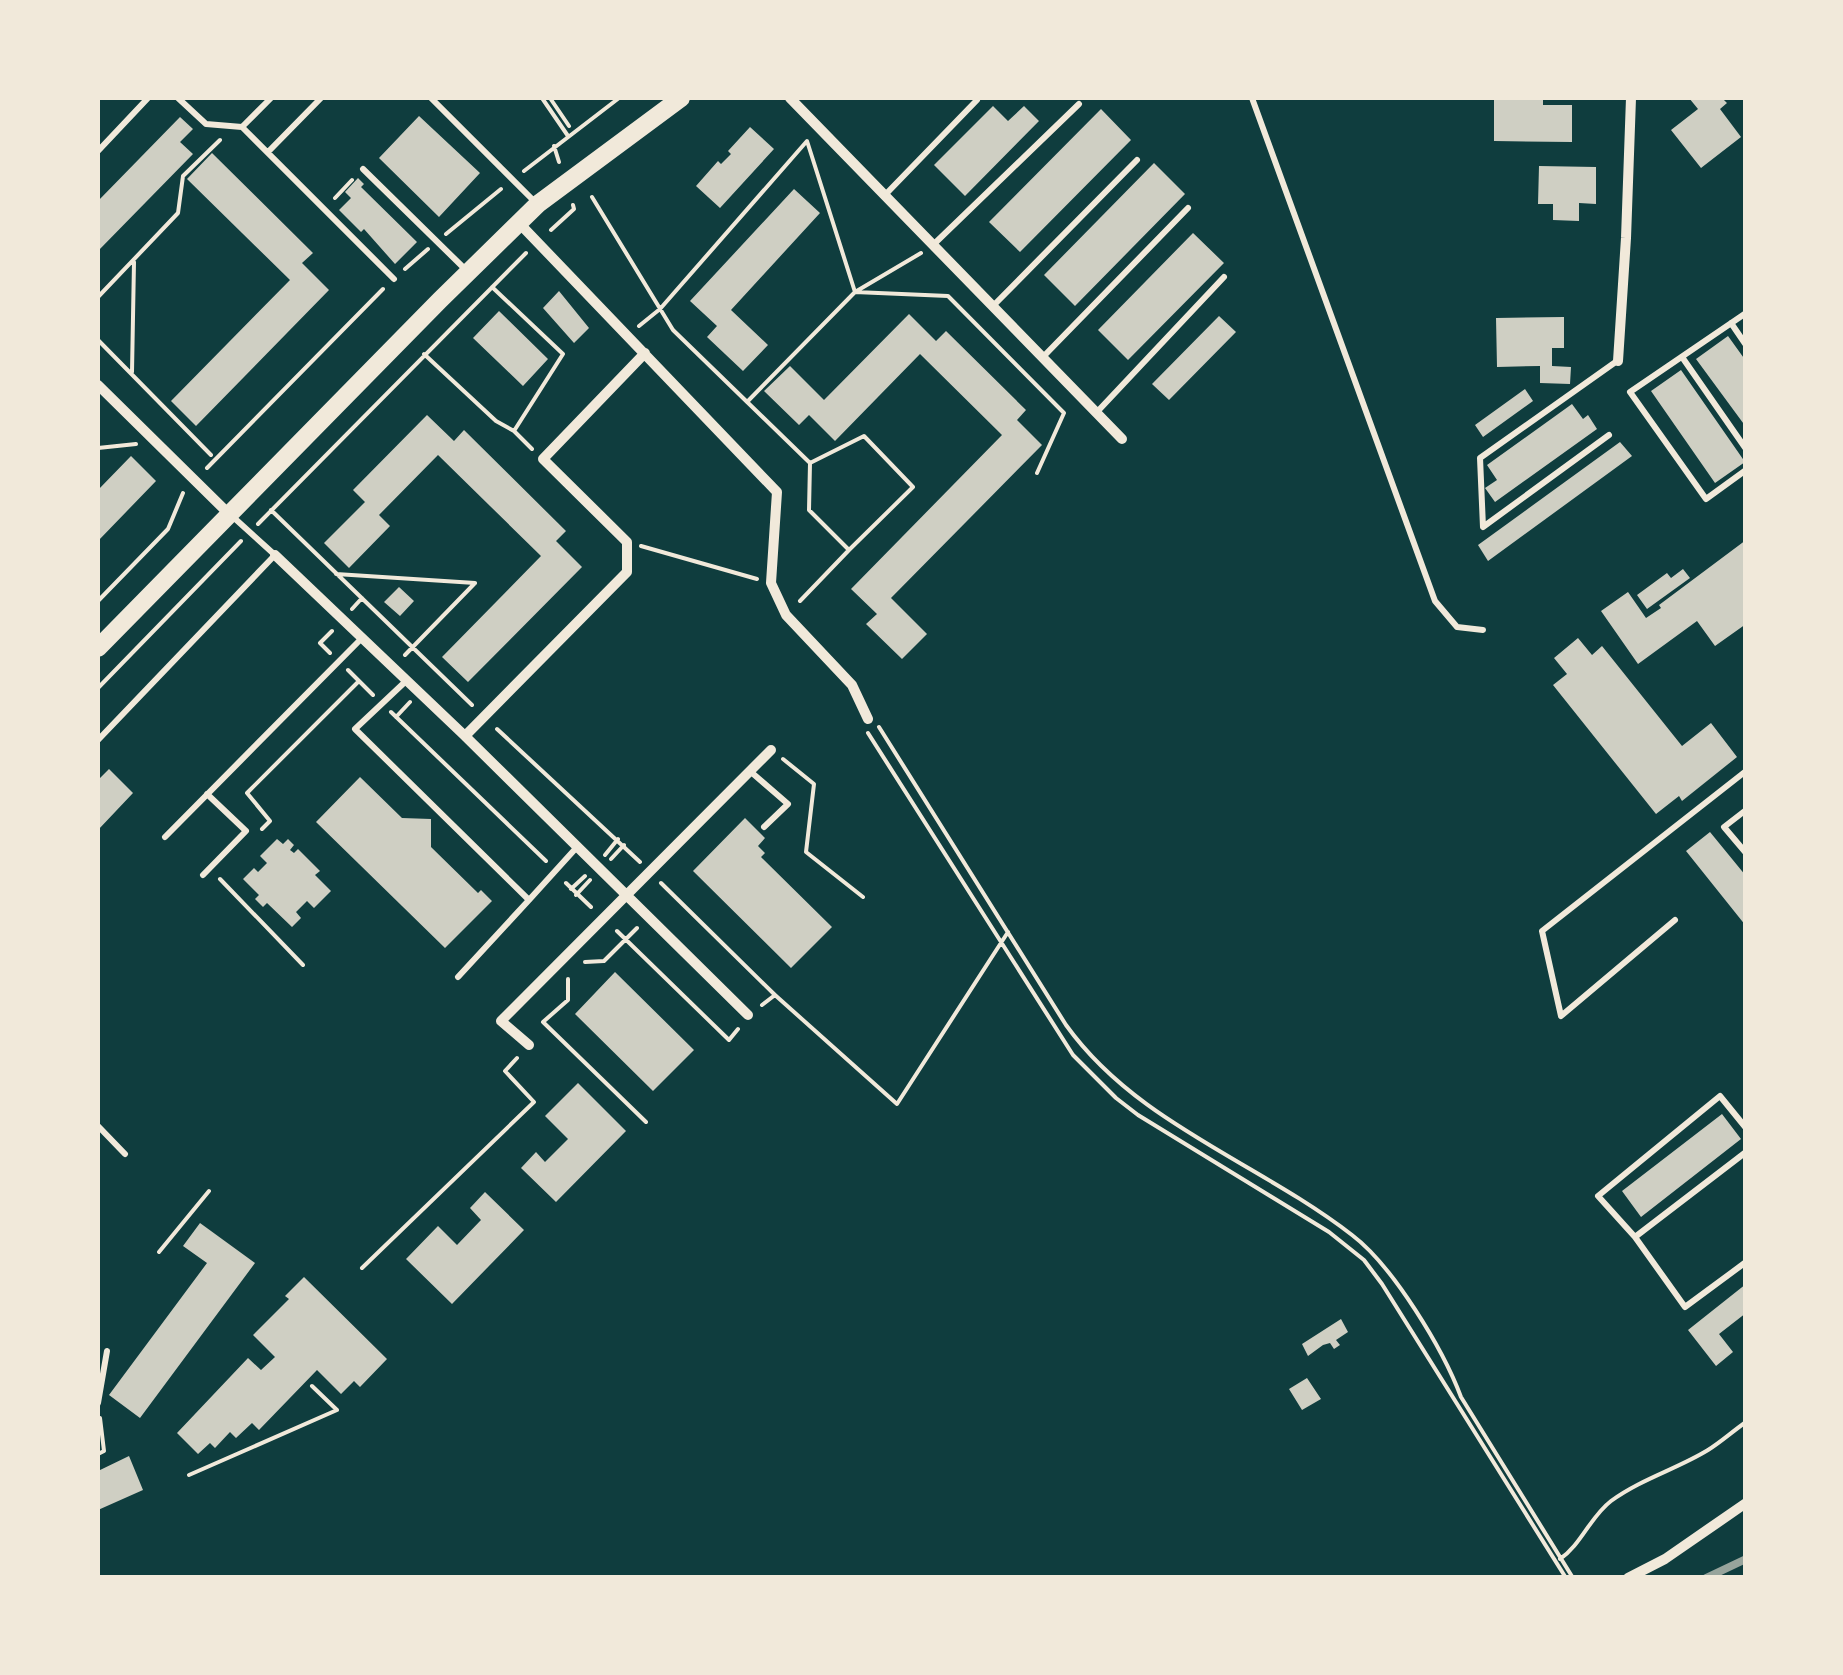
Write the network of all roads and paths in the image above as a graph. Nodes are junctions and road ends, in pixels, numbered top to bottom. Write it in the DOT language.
graph roads {
  1 [pos="148,98"];
  2 [pos="178,98"];
  3 [pos="271,98"];
  4 [pos="320,98"];
  5 [pos="431,98"];
  6 [pos="542,98"];
  7 [pos="550,98"];
  8 [pos="620,98"];
  9 [pos="681,98"];
  10 [pos="790,98"];
  11 [pos="1252,98"];
  12 [pos="1630,98"];
  13 [pos="976,100"];
  14 [pos="1078,104"];
  15 [pos="569,126"];
  16 [pos="238,127"];
  17 [pos="568,136"];
  18 [pos="98,151"];
  19 [pos="268,152"];
  20 [pos="1137,160"];
  21 [pos="362,169"];
  22 [pos="514,179"];
  23 [pos="885,195"];
  24 [pos="592,196"];
  25 [pos="538,204"];
  26 [pos="1188,208"];
  27 [pos="324,209"];
  28 [pos="574,209"];
  29 [pos="519,223"];
  30 [pos="437,241"];
  31 [pos="537,242"];
  32 [pos="934,246"];
  33 [pos="134,259"];
  34 [pos="468,272"];
  35 [pos="1224,277"];
  36 [pos="394,279"];
  37 [pos="492,287"];
  38 [pos="855,292"];
  39 [pos="98,297"];
  40 [pos="993,306"];
  41 [pos="660,309"];
  42 [pos="1746,314"];
  43 [pos="1731,324"];
  44 [pos="628,336"];
  45 [pos="98,340"];
  46 [pos="1746,345"];
  47 [pos="645,352"];
  48 [pos="424,354"];
  49 [pos="1042,357"];
  50 [pos="1682,357"];
  51 [pos="1618,360"];
  52 [pos="132,372"];
  53 [pos="98,385"];
  54 [pos="747,402"];
  55 [pos="1096,413"];
  56 [pos="514,430"];
  57 [pos="1610,435"];
  58 [pos="1122,439"];
  59 [pos="156,442"];
  60 [pos="98,448"];
  61 [pos="1746,448"];
  62 [pos="211,455"];
  63 [pos="543,459"];
  64 [pos="810,463"];
  65 [pos="1746,470"];
  66 [pos="1037,473"];
  67 [pos="196,480"];
  68 [pos="230,514"];
  69 [pos="249,533"];
  70 [pos="627,542"];
  71 [pos="849,550"];
  72 [pos="275,555"];
  73 [pos="336,574"];
  74 [pos="771,582"];
  75 [pos="98,601"];
  76 [pos="786,615"];
  77 [pos="1483,630"];
  78 [pos="362,638"];
  79 [pos="98,648"];
  80 [pos="392,667"];
  81 [pos="407,680"];
  82 [pos="359,681"];
  83 [pos="98,688"];
  84 [pos="868,719"];
  85 [pos="466,736"];
  86 [pos="98,740"];
  87 [pos="771,750"];
  88 [pos="1746,770"];
  89 [pos="750,771"];
  90 [pos="207,794"];
  91 [pos="1746,810"];
  92 [pos="764,827"];
  93 [pos="257,835"];
  94 [pos="166,837"];
  95 [pos="577,846"];
  96 [pos="1746,853"];
  97 [pos="206,872"];
  98 [pos="625,894"];
  99 [pos="862,897"];
  100 [pos="528,900"];
  101 [pos="648,916"];
  102 [pos="1674,920"];
  103 [pos="1008,932"];
  104 [pos="1000,944"];
  105 [pos="582,963"];
  106 [pos="304,965"];
  107 [pos="574,971"];
  108 [pos="458,977"];
  109 [pos="774,995"];
  110 [pos="748,1016"];
  111 [pos="529,1046"];
  112 [pos="646,1122"];
  113 [pos="98,1126"];
  114 [pos="1746,1128"];
  115 [pos="1746,1152"];
  116 [pos="125,1154"];
  117 [pos="209,1191"];
  118 [pos="1635,1237"];
  119 [pos="159,1252"];
  120 [pos="1746,1262"];
  121 [pos="362,1268"];
  122 [pos="107,1351"];
  123 [pos="312,1386"];
  124 [pos="98,1403"];
  125 [pos="1746,1422"];
  126 [pos="98,1454"];
  127 [pos="189,1476"];
  128 [pos="1746,1503"];
  129 [pos="1559,1560"];
  130 [pos="1566,1578"];
  131 [pos="1574,1578"];
  132 [pos="1628,1578"];
  1 -- 18 [label="lane"];
  2 -- 16 [label="lane"];
  3 -- 16 [label="lane"];
  4 -- 19 [label="lane"];
  5 -- 22 [label="lane"];
  6 -- 17 [label="path"];
  7 -- 15 [label="path"];
  8 -- 17 [label="path"];
  9 -- 25 [label="street"];
  10 -- 23 [label="street"];
  11 -- 77 [label="lane"];
  12 -- 51 [label="street"];
  13 -- 23 [label="lane"];
  14 -- 32 [label="lane"];
  16 -- 19 [label="lane"];
  16 -- 33 [label="path"];
  17 -- 22 [label="path"];
  19 -- 27 [label="lane"];
  20 -- 40 [label="lane"];
  21 -- 27 [label="path"];
  21 -- 30 [label="lane"];
  22 -- 25 [label="lane"];
  22 -- 30 [label="path"];
  23 -- 32 [label="street"];
  24 -- 41 [label="path"];
  25 -- 29 [label="street"];
  26 -- 49 [label="lane"];
  27 -- 36 [label="lane"];
  28 -- 31 [label="path"];
  29 -- 31 [label="street"];
  29 -- 34 [label="street"];
  30 -- 34 [label="lane"];
  30 -- 36 [label="path"];
  31 -- 37 [label="path"];
  31 -- 44 [label="street"];
  32 -- 38 [label="path"];
  32 -- 40 [label="street"];
  33 -- 39 [label="path"];
  33 -- 52 [label="path"];
  34 -- 68 [label="street"];
  35 -- 55 [label="lane"];
  36 -- 67 [label="path"];
  37 -- 48 [label="path"];
  37 -- 56 [label="path"];
  38 -- 41 [label="path"];
  38 -- 54 [label="path"];
  38 -- 66 [label="path"];
  40 -- 49 [label="street"];
  41 -- 44 [label="path"];
  41 -- 54 [label="path"];
  42 -- 43 [label="lane"];
  43 -- 46 [label="lane"];
  43 -- 50 [label="lane"];
  44 -- 47 [label="street"];
  45 -- 52 [label="path"];
  47 -- 63 [label="street"];
  47 -- 74 [label="street"];
  48 -- 56 [label="path"];
  48 -- 69 [label="path"];
  49 -- 55 [label="street"];
  50 -- 61 [label="lane"];
  50 -- 65 [label="lane"];
  51 -- 57 [label="lane"];
  52 -- 62 [label="path"];
  53 -- 59 [label="street"];
  54 -- 64 [label="path"];
  55 -- 58 [label="street"];
  56 -- 63 [label="path"];
  59 -- 60 [label="path"];
  59 -- 67 [label="street"];
  63 -- 70 [label="street"];
  64 -- 71 [label="path"];
  64 -- 71 [label="path"];
  67 -- 68 [label="street"];
  67 -- 75 [label="path"];
  68 -- 69 [label="lane"];
  68 -- 79 [label="street"];
  69 -- 72 [label="lane"];
  69 -- 83 [label="path"];
  70 -- 74 [label="path"];
  70 -- 85 [label="street"];
  71 -- 76 [label="path"];
  72 -- 78 [label="street"];
  72 -- 86 [label="lane"];
  73 -- 80 [label="path"];
  74 -- 76 [label="street"];
  76 -- 84 [label="street"];
  78 -- 80 [label="street"];
  78 -- 90 [label="lane"];
  80 -- 81 [label="street"];
  81 -- 85 [label="street"];
  81 -- 100 [label="lane"];
  82 -- 93 [label="path"];
  84 -- 103 [label="path"];
  84 -- 104 [label="path"];
  85 -- 95 [label="street"];
  87 -- 89 [label="street"];
  87 -- 99 [label="path"];
  88 -- 102 [label="lane"];
  89 -- 92 [label="lane"];
  89 -- 98 [label="street"];
  90 -- 94 [label="lane"];
  90 -- 97 [label="lane"];
  91 -- 96 [label="lane"];
  95 -- 98 [label="street"];
  95 -- 100 [label="lane"];
  97 -- 106 [label="path"];
  98 -- 101 [label="street"];
  98 -- 111 [label="street"];
  100 -- 108 [label="lane"];
  101 -- 105 [label="path"];
  101 -- 110 [label="street"];
  103 -- 104 [label="path"];
  103 -- 129 [label="path"];
  104 -- 109 [label="path"];
  104 -- 129 [label="path"];
  107 -- 112 [label="path"];
  111 -- 121 [label="path"];
  113 -- 116 [label="lane"];
  114 -- 118 [label="lane"];
  115 -- 118 [label="lane"];
  117 -- 119 [label="path"];
  118 -- 120 [label="lane"];
  122 -- 124 [label="lane"];
  123 -- 127 [label="path"];
  124 -- 126 [label="path"];
  125 -- 129 [label="path"];
  128 -- 132 [label="street"];
  129 -- 130 [label="path"];
  129 -- 131 [label="path"];
}
